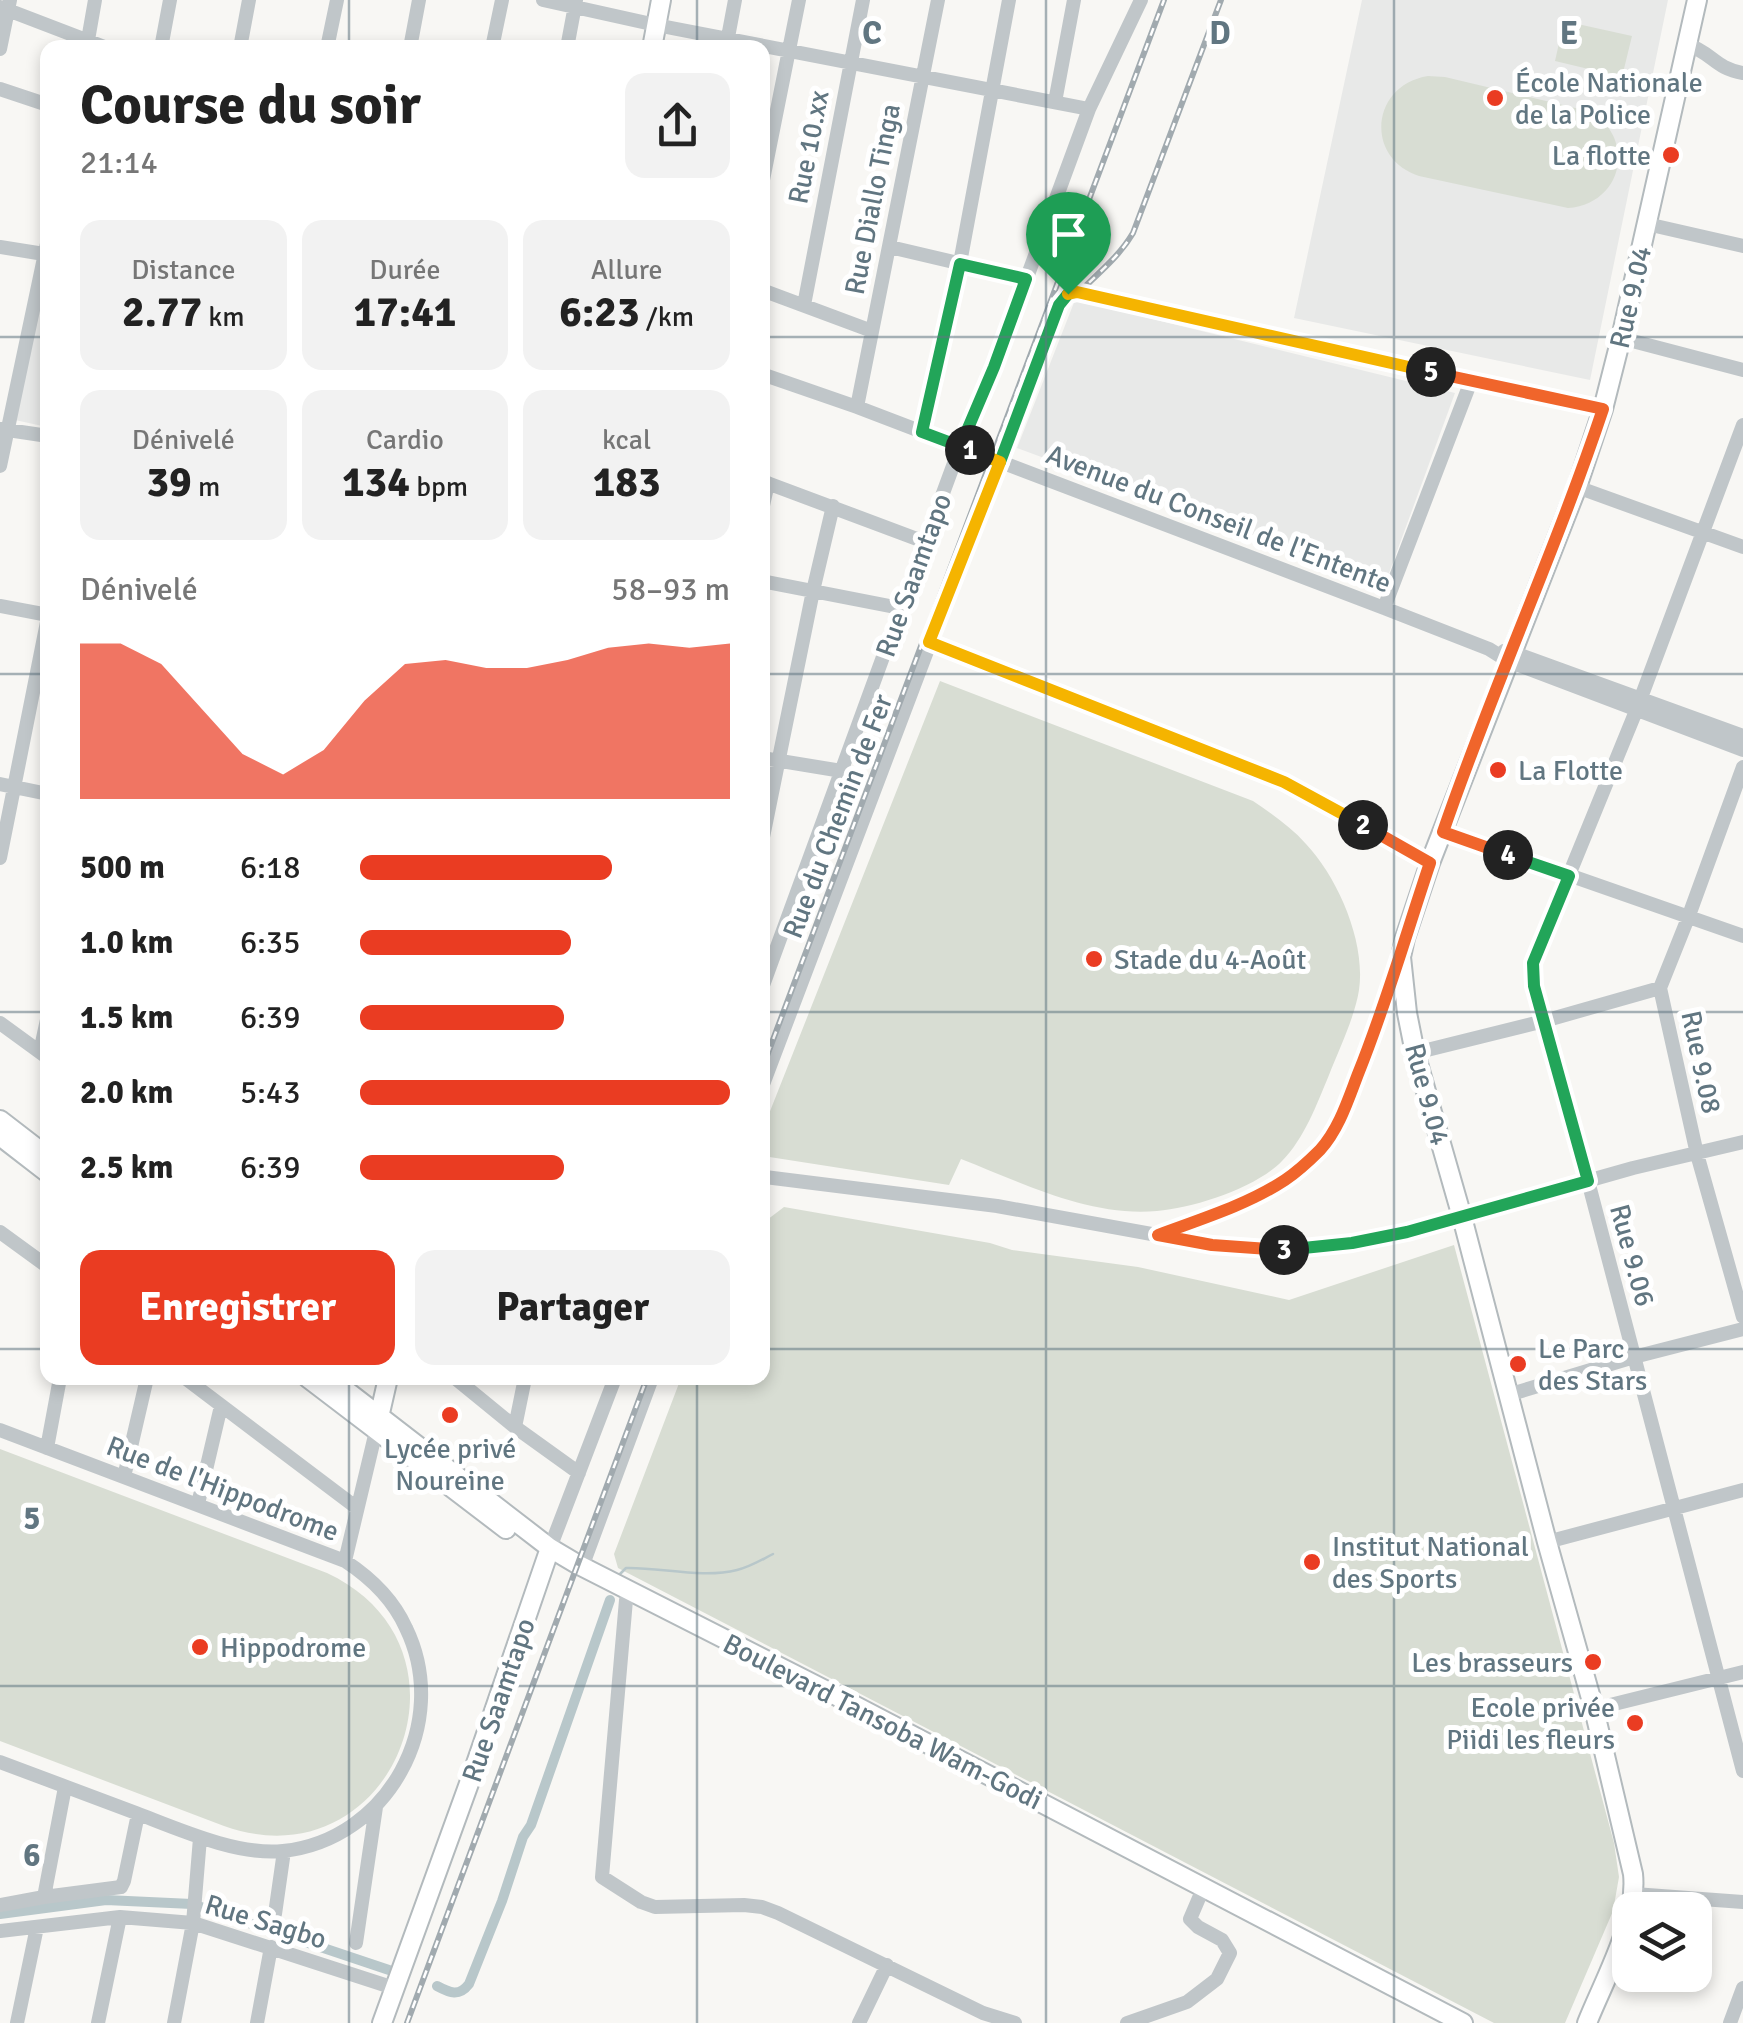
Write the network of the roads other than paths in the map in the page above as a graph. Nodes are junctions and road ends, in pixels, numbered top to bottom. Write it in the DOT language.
graph roads {
  1 [pos="95,0"];
  2 [pos="170,0"];
  3 [pos="249,0"];
  4 [pos="337,0"];
  5 [pos="419,0"];
  6 [pos="502,0"];
  7 [pos="543,0"];
  8 [pos="661,0"];
  9 [pos="734,0"];
  10 [pos="799,0"];
  11 [pos="863,0"];
  12 [pos="938,0"];
  13 [pos="1009,0"];
  14 [pos="1074,0"];
  15 [pos="1140,0"];
  16 [pos="1696,0"];
  17 [pos="575,3"];
  18 [pos="6,5"];
  19 [pos="656,24"];
  20 [pos="88,40"];
  21 [pos="162,40"];
  22 [pos="242,40"];
  23 [pos="329,40"];
  24 [pos="412,40"];
  25 [pos="494,40"];
  26 [pos="568,40"];
  27 [pos="653,40"];
  28 [pos="718,40"];
  29 [pos="726,40"];
  30 [pos="1686,44"];
  31 [pos="770,48"];
  32 [pos="0,49"];
  33 [pos="789,50"];
  34 [pos="850,62"];
  35 [pos="1743,73"];
  36 [pos="921,77"];
  37 [pos="0,89"];
  38 [pos="990,90"];
  39 [pos="40,102"];
  40 [pos="1055,102"];
  41 [pos="1089,110"];
  42 [pos="770,145"];
  43 [pos="1647,224"];
  44 [pos="0,246"];
  45 [pos="40,246"];
  46 [pos="1743,246"];
  47 [pos="890,247"];
  48 [pos="960,264"];
  49 [pos="40,272"];
  50 [pos="1026,279"];
  51 [pos="770,293"];
  52 [pos="804,304"];
  53 [pos="872,331"];
  54 [pos="1621,338"];
  55 [pos="1743,370"];
  56 [pos="770,377"];
  57 [pos="1471,381"];
  58 [pos="856,407"];
  59 [pos="1603,409"];
  60 [pos="1743,424"];
  61 [pos="4,429"];
  62 [pos="922,432"];
  63 [pos="40,435"];
  64 [pos="960,447"];
  65 [pos="1000,462"];
  66 [pos="0,466"];
  67 [pos="770,484"];
  68 [pos="1576,487"];
  69 [pos="833,506"];
  70 [pos="1702,532"];
  71 [pos="924,542"];
  72 [pos="1743,547"];
  73 [pos="770,583"];
  74 [pos="813,591"];
  75 [pos="0,606"];
  76 [pos="900,608"];
  77 [pos="1384,608"];
  78 [pos="40,614"];
  79 [pos="929,642"];
  80 [pos="40,649"];
  81 [pos="1510,656"];
  82 [pos="1638,704"];
  83 [pos="1743,736"];
  84 [pos="1743,750"];
  85 [pos="770,759"];
  86 [pos="780,761"];
  87 [pos="1743,767"];
  88 [pos="842,771"];
  89 [pos="7,786"];
  90 [pos="40,792"];
  91 [pos="770,806"];
  92 [pos="1443,832"];
  93 [pos="0,858"];
  94 [pos="1430,863"];
  95 [pos="1569,876"];
  96 [pos="1688,918"];
  97 [pos="770,936"];
  98 [pos="1743,936"];
  99 [pos="781,938"];
  100 [pos="1401,957"];
  101 [pos="770,967"];
  102 [pos="1660,988"];
  103 [pos="1544,1021"];
  104 [pos="0,1023"];
  105 [pos="40,1052"];
  106 [pos="1415,1053"];
  107 [pos="770,1066"];
  108 [pos="0,1120"];
  109 [pos="0,1136"];
  110 [pos="1743,1142"];
  111 [pos="40,1151"];
  112 [pos="1696,1154"];
  113 [pos="40,1167"];
  114 [pos="770,1178"];
  115 [pos="1588,1181"];
  116 [pos="1462,1217"];
  117 [pos="0,1232"];
  118 [pos="1158,1235"];
  119 [pos="40,1262"];
  120 [pos="1737,1269"];
  121 [pos="1743,1318"];
  122 [pos="1743,1329"];
  123 [pos="1634,1357"];
  124 [pos="59,1385"];
  125 [pos="144,1385"];
  126 [pos="194,1385"];
  127 [pos="319,1385"];
  128 [pos="337,1385"];
  129 [pos="386,1385"];
  130 [pos="465,1385"];
  131 [pos="524,1385"];
  132 [pos="612,1385"];
  133 [pos="649,1385"];
  134 [pos="1508,1394"];
  135 [pos="221,1406"];
  136 [pos="378,1424"];
  137 [pos="515,1426"];
  138 [pos="0,1430"];
  139 [pos="47,1448"];
  140 [pos="579,1474"];
  141 [pos="124,1477"];
  142 [pos="1743,1490"];
  143 [pos="198,1504"];
  144 [pos="356,1508"];
  145 [pos="1674,1510"];
  146 [pos="1547,1542"];
  147 [pos="548,1553"];
  148 [pos="345,1561"];
  149 [pos="582,1567"];
  150 [pos="626,1600"];
  151 [pos="1743,1672"];
  152 [pos="1719,1678"];
  153 [pos="1594,1709"];
  154 [pos="0,1762"];
  155 [pos="1743,1771"];
  156 [pos="65,1786"];
  157 [pos="376,1806"];
  158 [pos="138,1814"];
  159 [pos="200,1838"];
  160 [pos="284,1851"];
  161 [pos="1634,1892"];
  162 [pos="44,1897"];
  163 [pos="1199,1898"];
  164 [pos="1712,1900"];
  165 [pos="1743,1902"];
  166 [pos="0,1905"];
  167 [pos="274,1914"];
  168 [pos="120,1917"];
  169 [pos="193,1923"];
  170 [pos="37,1927"];
  171 [pos="0,1931"];
  172 [pos="356,1944"];
  173 [pos="271,1947"];
  174 [pos="1612,1963"];
  175 [pos="887,1965"];
  176 [pos="394,1988"];
  177 [pos="1743,1988"];
  178 [pos="1740,2007"];
  179 [pos="17,2023"];
  180 [pos="98,2023"];
  181 [pos="174,2023"];
  182 [pos="257,2023"];
  183 [pos="382,2023"];
  184 [pos="858,2023"];
  185 [pos="1015,2023"];
  186 [pos="1127,2023"];
  187 [pos="1441,2023"];
  188 [pos="1463,2023"];
  189 [pos="1587,2023"];
  190 [pos="1730,2023"];
  1 -- 20 [label="street"];
  2 -- 21 [label="street"];
  3 -- 22 [label="street"];
  4 -- 23 [label="street"];
  5 -- 24 [label="street"];
  6 -- 25 [label="street"];
  7 -- 17 [label="street"];
  8 -- 19 [label="main road"];
  9 -- 29 [label="street"];
  10 -- 33 [label="street"];
  11 -- 34 [label="street, Rue 10.xx"];
  12 -- 36 [label="street, Rue Diallo Tinga"];
  13 -- 38 [label="street"];
  14 -- 40 [label="street"];
  15 -- 41 [label="street, Rue Saamtapo"];
  16 -- 30 [label="main road, Rue 9.04"];
  17 -- 19 [label="street"];
  17 -- 26 [label="street"];
  18 -- 20 [label="street"];
  18 -- 32 [label="street"];
  19 -- 27 [label="main road"];
  19 -- 28 [label="street"];
  30 -- 35 [label="street"];
  30 -- 43 [label="main road, Rue 9.04"];
  31 -- 33 [label="street"];
  33 -- 34 [label="street"];
  33 -- 42 [label="street"];
  34 -- 36 [label="street"];
  34 -- 52 [label="street, Rue 10.xx"];
  36 -- 38 [label="street"];
  36 -- 47 [label="street, Rue Diallo Tinga"];
  37 -- 39 [label="street"];
  38 -- 40 [label="street"];
  38 -- 48 [label="street"];
  40 -- 41 [label="street"];
  41 -- 50 [label="street, Rue Saamtapo"];
  43 -- 46 [label="street"];
  43 -- 54 [label="main road, Rue 9.04"];
  44 -- 45 [label="street"];
  47 -- 48 [label="street"];
  47 -- 53 [label="street, Rue Diallo Tinga"];
  48 -- 50 [label="street"];
  48 -- 62 [label="street"];
  49 -- 61 [label="street"];
  50 -- 64 [label="street, Rue Saamtapo"];
  51 -- 52 [label="street"];
  52 -- 53 [label="street"];
  53 -- 58 [label="street, Rue Diallo Tinga"];
  54 -- 55 [label="street"];
  54 -- 59 [label="main road, Rue 9.04"];
  56 -- 58 [label="street, Avenue du Conseil de l'Entente"];
  57 -- 59 [label="street"];
  57 -- 65 [label="street, Rue du Chemin de Fer"];
  57 -- 77 [label="street"];
  58 -- 62 [label="street, Avenue du Conseil de l'Entente"];
  59 -- 68 [label="main road, Rue 9.04"];
  60 -- 70 [label="street, Rue 9.06"];
  61 -- 63 [label="street"];
  61 -- 66 [label="street"];
  62 -- 64 [label="street, Avenue du Conseil de l'Entente"];
  64 -- 65 [label="street, Avenue du Conseil de l'Entente"];
  64 -- 71 [label="street, Rue Saamtapo"];
  65 -- 77 [label="street, Avenue du Conseil de l'Entente"];
  65 -- 79 [label="street, Rue du Chemin de Fer"];
  67 -- 69 [label="street"];
  68 -- 70 [label="street"];
  68 -- 81 [label="main road, Rue 9.04"];
  69 -- 71 [label="street"];
  69 -- 74 [label="street"];
  70 -- 72 [label="street"];
  70 -- 82 [label="street, Rue 9.06"];
  71 -- 76 [label="street, Rue Saamtapo"];
  73 -- 74 [label="street"];
  74 -- 76 [label="street"];
  74 -- 86 [label="street"];
  75 -- 78 [label="street"];
  76 -- 88 [label="street, Rue Saamtapo"];
  77 -- 81 [label="street, Avenue du Conseil de l'Entente"];
  79 -- 94 [label="street"];
  79 -- 107 [label="street, Rue du Chemin de Fer"];
  80 -- 89 [label="street"];
  81 -- 82 [label="street, Avenue du Conseil de l'Entente"];
  81 -- 92 [label="main road, Rue 9.04"];
  82 -- 83 [label="street, Avenue du Conseil de l'Entente"];
  82 -- 84 [label="street, Avenue du Conseil de l'Entente"];
  82 -- 95 [label="street, Rue 9.06"];
  85 -- 86 [label="street"];
  86 -- 88 [label="street"];
  86 -- 91 [label="street"];
  87 -- 96 [label="street, Rue 9.08"];
  88 -- 99 [label="street, Rue Saamtapo"];
  89 -- 90 [label="street"];
  89 -- 93 [label="street"];
  92 -- 94 [label="main road, Rue 9.04"];
  92 -- 95 [label="street"];
  94 -- 100 [label="main road, Rue 9.04"];
  95 -- 96 [label="street"];
  95 -- 103 [label="street, Rue 9.06"];
  96 -- 98 [label="street"];
  96 -- 102 [label="street, Rue 9.08"];
  97 -- 99 [label="street"];
  99 -- 101 [label="street, Rue Saamtapo"];
  100 -- 106 [label="main road, Rue 9.04"];
  100 -- 118 [label="street"];
  102 -- 103 [label="street"];
  102 -- 112 [label="street, Rue 9.08"];
  103 -- 106 [label="street"];
  103 -- 115 [label="street, Rue 9.06"];
  104 -- 105 [label="street"];
  106 -- 116 [label="main road, Rue 9.04"];
  108 -- 111 [label="main road"];
  109 -- 113 [label="main road"];
  110 -- 112 [label="street"];
  112 -- 115 [label="street"];
  112 -- 120 [label="street, Rue 9.08"];
  114 -- 118 [label="street"];
  115 -- 116 [label="street"];
  115 -- 123 [label="street, Rue 9.06"];
  116 -- 118 [label="street"];
  116 -- 134 [label="main road, Rue 9.04"];
  117 -- 119 [label="street"];
  120 -- 121 [label="street, Rue 9.08"];
  122 -- 123 [label="street"];
  123 -- 134 [label="street"];
  123 -- 145 [label="street, Rue 9.06"];
  124 -- 139 [label="street"];
  125 -- 141 [label="street"];
  126 -- 135 [label="street"];
  127 -- 136 [label="main road, Boulevard Tansoba Wam-Godi"];
  128 -- 136 [label="main road, Boulevard Tansoba Wam-Godi"];
  129 -- 136 [label="main road"];
  130 -- 137 [label="street"];
  131 -- 137 [label="street"];
  132 -- 140 [label="street, Rue Saamtapo"];
  133 -- 149 [label="street"];
  134 -- 146 [label="main road, Rue 9.04"];
  135 -- 143 [label="street"];
  135 -- 144 [label="street"];
  136 -- 144 [label="street"];
  136 -- 147 [label="main road, Boulevard Tansoba Wam-Godi"];
  137 -- 140 [label="street"];
  138 -- 139 [label="street, Rue de l'Hippodrome"];
  139 -- 141 [label="street, Rue de l'Hippodrome"];
  140 -- 147 [label="street, Rue Saamtapo"];
  141 -- 143 [label="street, Rue de l'Hippodrome"];
  142 -- 145 [label="street"];
  143 -- 148 [label="street, Rue de l'Hippodrome"];
  144 -- 148 [label="street"];
  145 -- 146 [label="street"];
  145 -- 152 [label="street, Rue 9.06"];
  146 -- 153 [label="main road, Rue 9.04"];
  147 -- 149 [label="main road, Boulevard Tansoba Wam-Godi"];
  147 -- 150 [label="main road, Boulevard Tansoba Wam-Godi"];
  147 -- 176 [label="main road, Rue Saamtapo"];
  148 -- 157 [label="street, Rue de l'Hippodrome"];
  149 -- 188 [label="main road, Boulevard Tansoba Wam-Godi"];
  150 -- 163 [label="main road, Boulevard Tansoba Wam-Godi"];
  150 -- 175 [label="street"];
  151 -- 152 [label="street"];
  152 -- 153 [label="street"];
  152 -- 155 [label="street, Rue 9.06"];
  153 -- 161 [label="main road, Rue 9.04"];
  154 -- 156 [label="street, Rue de l'Hippodrome"];
  156 -- 158 [label="street, Rue de l'Hippodrome"];
  156 -- 162 [label="street"];
  157 -- 160 [label="street, Rue de l'Hippodrome"];
  157 -- 172 [label="street"];
  158 -- 159 [label="street, Rue de l'Hippodrome"];
  158 -- 162 [label="street"];
  159 -- 160 [label="street, Rue de l'Hippodrome"];
  159 -- 169 [label="street"];
  160 -- 167 [label="street"];
  162 -- 166 [label="street"];
  163 -- 186 [label="street"];
  163 -- 187 [label="main road, Boulevard Tansoba Wam-Godi"];
  164 -- 165 [label="street"];
  168 -- 169 [label="street, Rue Sagbo"];
  168 -- 170 [label="street, Rue Sagbo"];
  168 -- 180 [label="street"];
  169 -- 173 [label="street, Rue Sagbo"];
  169 -- 181 [label="street"];
  170 -- 171 [label="street, Rue Sagbo"];
  170 -- 179 [label="street"];
  173 -- 176 [label="street, Rue Sagbo"];
  173 -- 182 [label="street"];
  174 -- 189 [label="main road, Rue 9.04"];
  175 -- 184 [label="street"];
  175 -- 185 [label="street"];
  176 -- 183 [label="main road, Rue Saamtapo"];
  177 -- 178 [label="street"];
  178 -- 190 [label="street"];
}
